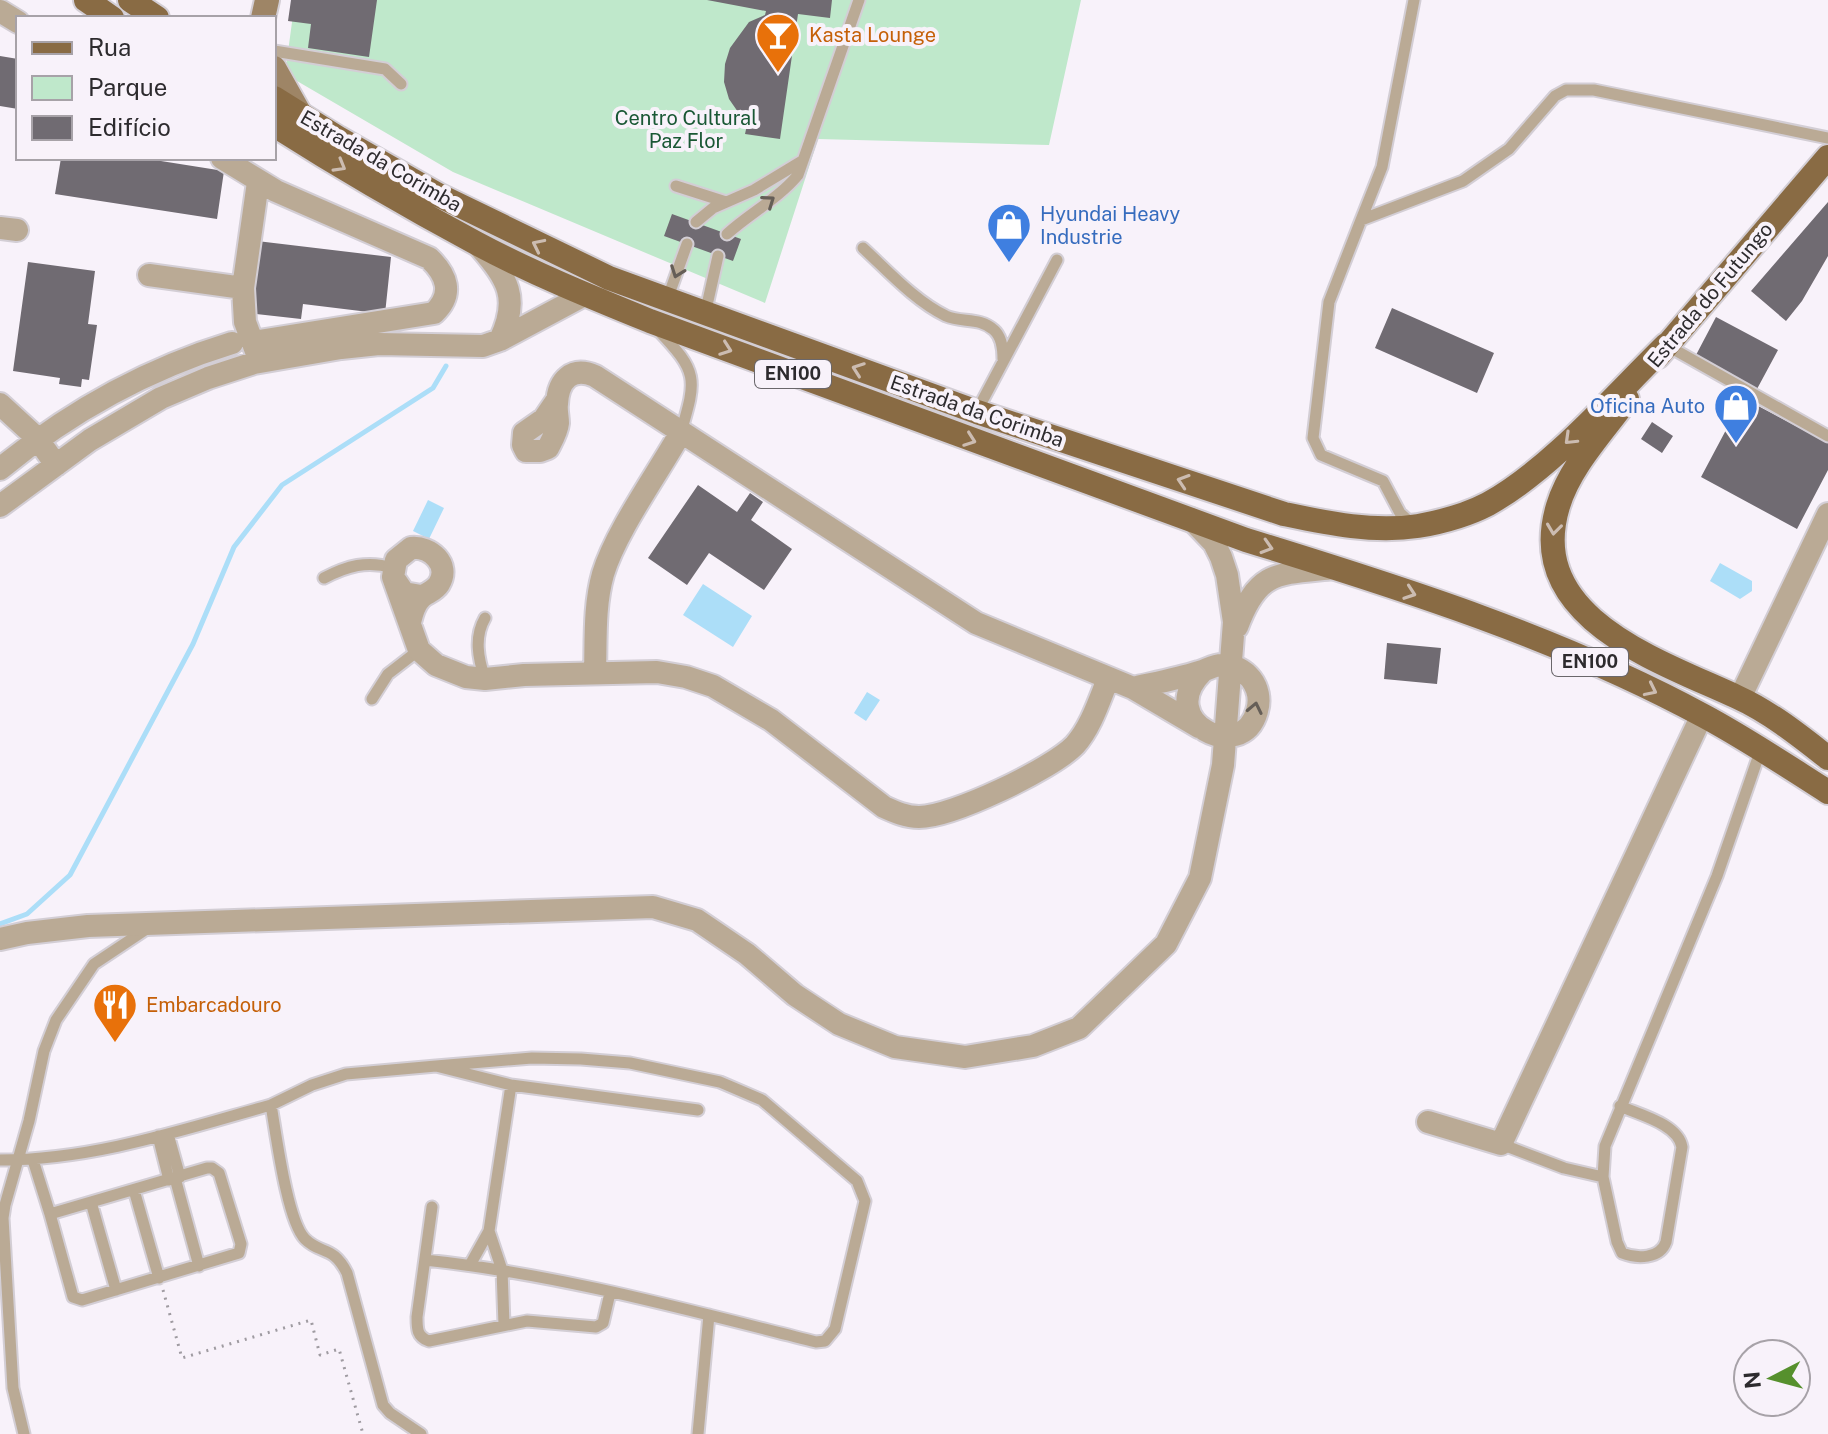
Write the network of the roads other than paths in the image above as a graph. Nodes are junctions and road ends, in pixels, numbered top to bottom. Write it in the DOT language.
graph roads {
  1 [pos="86,0"];
  2 [pos="130,0"];
  3 [pos="859,0"];
  4 [pos="1414,0"];
  5 [pos="109,16"];
  6 [pos="154,16"];
  7 [pos="276,51"];
  8 [pos="276,72"];
  9 [pos="401,84"];
  10 [pos="276,99"];
  11 [pos="301,116"];
  12 [pos="276,126"];
  13 [pos="1828,138"];
  14 [pos="1828,157"];
  15 [pos="225,160"];
  16 [pos="802,161"];
  17 [pos="258,182"];
  18 [pos="676,186"];
  19 [pos="726,202"];
  20 [pos="1361,220"];
  21 [pos="696,222"];
  22 [pos="727,234"];
  23 [pos="478,244"];
  24 [pos="687,244"];
  25 [pos="863,248"];
  26 [pos="718,256"];
  27 [pos="1057,260"];
  28 [pos="149,275"];
  29 [pos="243,288"];
  30 [pos="586,294"];
  31 [pos="667,300"];
  32 [pos="705,315"];
  33 [pos="650,321"];
  34 [pos="500,340"];
  35 [pos="1666,345"];
  36 [pos="246,354"];
  37 [pos="1003,359"];
  38 [pos="557,400"];
  39 [pos="0,404"];
  40 [pos="977,412"];
  41 [pos="681,432"];
  42 [pos="1828,436"];
  43 [pos="37,438"];
  44 [pos="56,465"];
  45 [pos="0,469"];
  46 [pos="0,506"];
  47 [pos="1828,514"];
  48 [pos="1190,518"];
  49 [pos="1416,526"];
  50 [pos="1336,568"];
  51 [pos="393,572"];
  52 [pos="324,578"];
  53 [pos="421,596"];
  54 [pos="485,618"];
  55 [pos="410,622"];
  56 [pos="1232,640"];
  57 [pos="419,650"];
  58 [pos="1230,665"];
  59 [pos="1202,672"];
  60 [pos="595,673"];
  61 [pos="485,679"];
  62 [pos="1108,679"];
  63 [pos="1133,688"];
  64 [pos="1740,698"];
  65 [pos="372,699"];
  66 [pos="1702,715"];
  67 [pos="1199,727"];
  68 [pos="1227,737"];
  69 [pos="1761,749"];
  70 [pos="1828,758"];
  71 [pos="1828,792"];
  72 [pos="154,925"];
  73 [pos="0,939"];
  74 [pos="436,1066"];
  75 [pos="511,1085"];
  76 [pos="271,1105"];
  77 [pos="1620,1106"];
  78 [pos="698,1110"];
  79 [pos="1428,1122"];
  80 [pos="163,1135"];
  81 [pos="1501,1144"];
  82 [pos="0,1160"];
  83 [pos="16,1160"];
  84 [pos="33,1160"];
  85 [pos="1603,1177"];
  86 [pos="175,1178"];
  87 [pos="134,1190"];
  88 [pos="91,1202"];
  89 [pos="432,1207"];
  90 [pos="50,1214"];
  91 [pos="489,1231"];
  92 [pos="425,1260"];
  93 [pos="470,1265"];
  94 [pos="199,1266"];
  95 [pos="502,1270"];
  96 [pos="159,1278"];
  97 [pos="116,1290"];
  98 [pos="610,1293"];
  99 [pos="709,1315"];
  100 [pos="504,1324"];
  101 [pos="24,1434"];
  102 [pos="421,1434"];
  103 [pos="698,1434"];
  1 -- 5 [label="main road"];
  2 -- 6 [label="main road"];
  3 -- 16 [label="lane"];
  4 -- 20 [label="lane"];
  7 -- 9 [label="lane"];
  8 -- 11 [label="street"];
  10 -- 11 [label="main road, Estrada da Corimba / EN100"];
  31 -- 11 [label="main road, Estrada da Corimba / EN100, one-way"];
  12 -- 23 [label="main road, Estrada da Corimba / EN100, one-way"];
  13 -- 20 [label="lane"];
  14 -- 35 [label="main road, Estrada do Futungo / EN100"];
  15 -- 17 [label="street"];
  16 -- 19 [label="lane"];
  22 -- 16 [label="lane, one-way"];
  17 -- 29 [label="street"];
  17 -- 36 [label="street"];
  18 -- 19 [label="lane"];
  19 -- 21 [label="lane"];
  20 -- 49 [label="lane"];
  23 -- 30 [label="main road, Estrada da Corimba / EN100"];
  23 -- 34 [label="street"];
  24 -- 31 [label="lane, one-way"];
  25 -- 37 [label="lane"];
  26 -- 32 [label="lane"];
  27 -- 37 [label="lane"];
  28 -- 29 [label="street"];
  29 -- 36 [label="street"];
  30 -- 33 [label="main road, Estrada da Corimba / EN100"];
  30 -- 34 [label="street"];
  31 -- 32 [label="main road, Estrada da Corimba / EN100"];
  40 -- 32 [label="main road, Estrada da Corimba / EN100, one-way"];
  33 -- 41 [label="lane"];
  33 -- 48 [label="main road, Estrada da Corimba / EN100, one-way"];
  34 -- 36 [label="street"];
  35 -- 42 [label="lane"];
  35 -- 49 [label="main road, Estrada da Corimba / EN100, one-way"];
  35 -- 64 [label="main road, Estrada do Futungo, one-way"];
  36 -- 43 [label="street"];
  36 -- 44 [label="street"];
  37 -- 40 [label="lane"];
  38 -- 41 [label="street"];
  39 -- 43 [label="street"];
  49 -- 40 [label="main road, Estrada da Corimba / EN100, one-way"];
  41 -- 60 [label="street"];
  41 -- 62 [label="street"];
  43 -- 44 [label="street"];
  43 -- 45 [label="street"];
  44 -- 46 [label="street"];
  47 -- 64 [label="street"];
  48 -- 50 [label="main road, Estrada da Corimba / EN100, one-way"];
  48 -- 56 [label="street"];
  50 -- 56 [label="street"];
  50 -- 66 [label="main road, EN100, one-way"];
  51 -- 52 [label="lane"];
  51 -- 53 [label="street"];
  51 -- 53 [label="street"];
  51 -- 55 [label="street"];
  53 -- 55 [label="street"];
  54 -- 61 [label="lane"];
  55 -- 57 [label="street"];
  56 -- 58 [label="street"];
  57 -- 61 [label="street"];
  57 -- 65 [label="lane"];
  58 -- 59 [label="street"];
  58 -- 68 [label="street"];
  59 -- 63 [label="street"];
  59 -- 67 [label="street"];
  60 -- 61 [label="street"];
  60 -- 62 [label="street"];
  62 -- 63 [label="street"];
  63 -- 67 [label="street"];
  64 -- 70 [label="main road, Estrada do Futungo"];
  66 -- 69 [label="main road, EN100"];
  66 -- 81 [label="street"];
  67 -- 68 [label="street"];
  68 -- 72 [label="street"];
  69 -- 71 [label="main road, EN100"];
  69 -- 77 [label="lane"];
  72 -- 73 [label="street"];
  72 -- 83 [label="lane"];
  74 -- 75 [label="lane"];
  74 -- 76 [label="lane"];
  74 -- 99 [label="lane"];
  75 -- 78 [label="lane"];
  75 -- 91 [label="lane"];
  76 -- 80 [label="lane"];
  76 -- 102 [label="lane"];
  77 -- 85 [label="lane"];
  77 -- 85 [label="lane"];
  79 -- 81 [label="street"];
  80 -- 84 [label="lane"];
  80 -- 86 [label="lane"];
  81 -- 85 [label="lane"];
  82 -- 83 [label="lane"];
  83 -- 84 [label="lane"];
  83 -- 101 [label="lane"];
  84 -- 90 [label="lane"];
  86 -- 87 [label="lane"];
  86 -- 94 [label="lane"];
  86 -- 94 [label="lane"];
  87 -- 88 [label="lane"];
  87 -- 96 [label="lane"];
  88 -- 90 [label="lane"];
  88 -- 97 [label="lane"];
  89 -- 92 [label="lane"];
  90 -- 97 [label="lane"];
  91 -- 93 [label="lane"];
  91 -- 95 [label="lane"];
  92 -- 93 [label="lane"];
  92 -- 100 [label="lane"];
  93 -- 95 [label="lane"];
  94 -- 96 [label="lane"];
  95 -- 98 [label="lane"];
  95 -- 100 [label="lane"];
  96 -- 97 [label="lane"];
  98 -- 99 [label="lane"];
  98 -- 100 [label="lane"];
  99 -- 103 [label="lane"];
}
